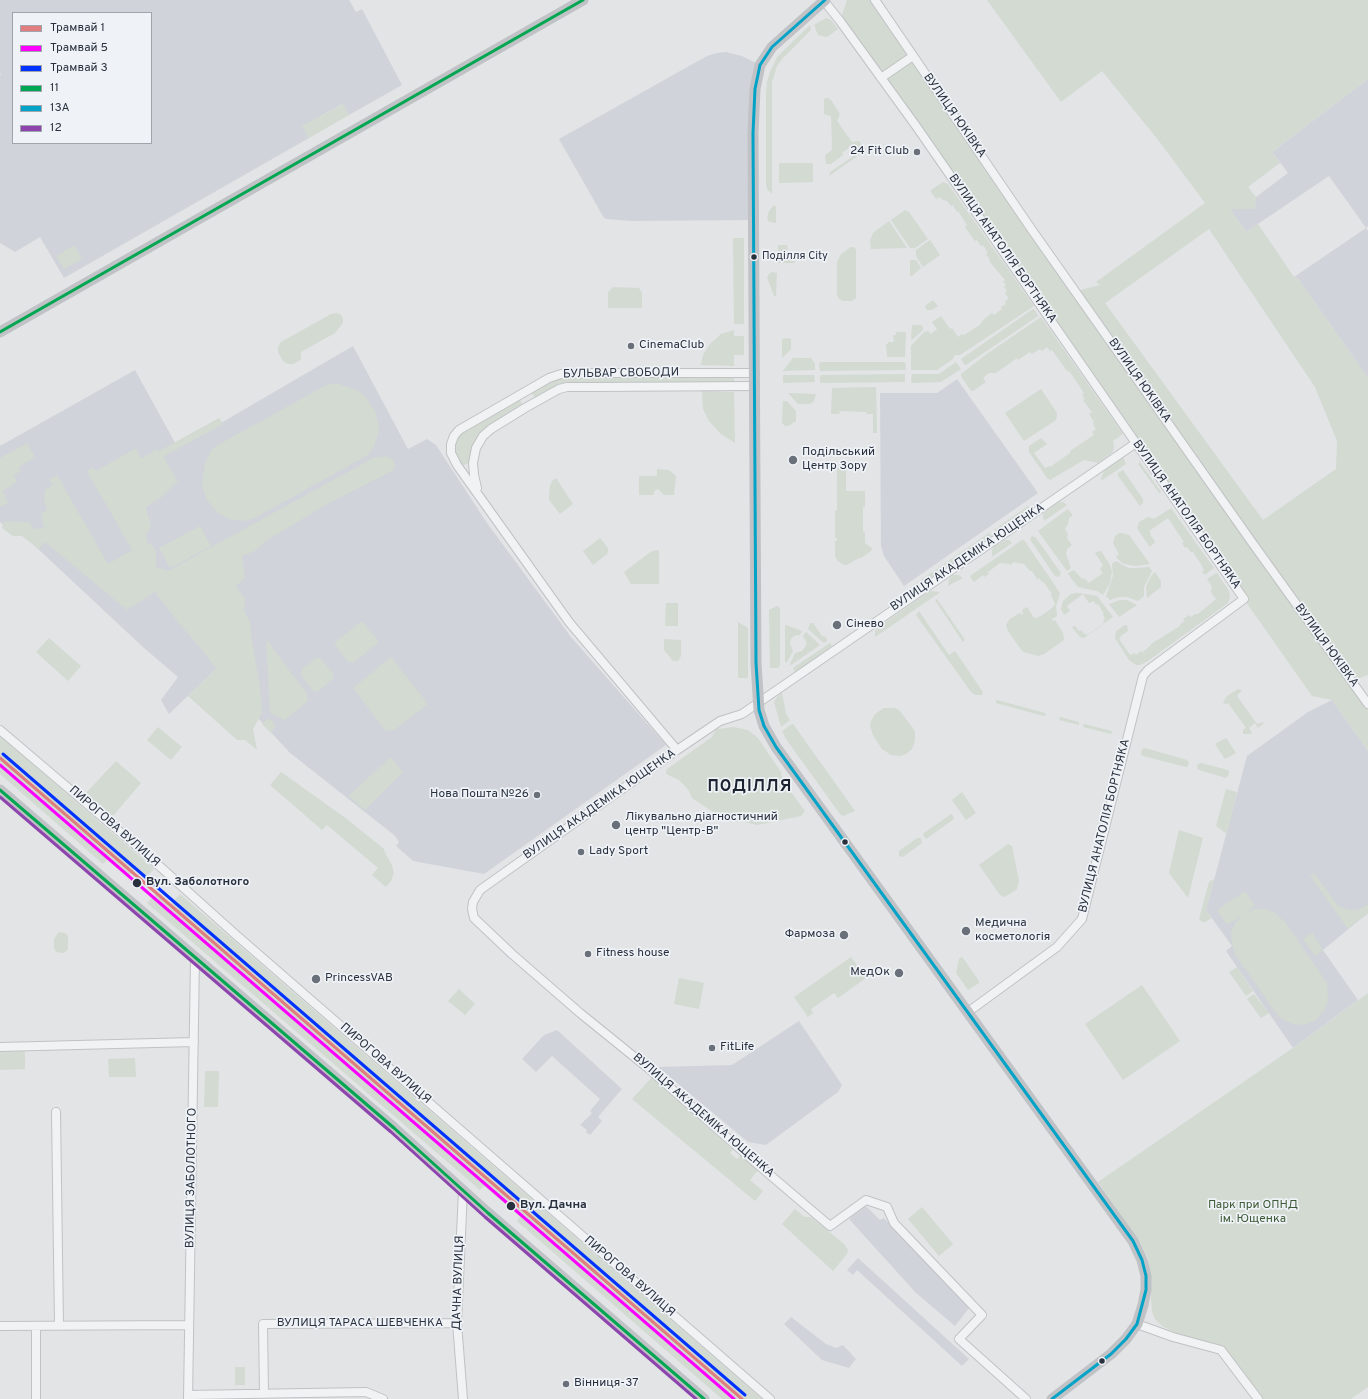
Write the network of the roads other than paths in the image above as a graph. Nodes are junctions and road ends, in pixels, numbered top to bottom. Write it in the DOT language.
graph roads {
  1 [pos="583,0"];
  2 [pos="824,0"];
  3 [pos="875,0"];
  4 [pos="913,56"];
  5 [pos="881,78"];
  6 [pos="0,332"];
  7 [pos="755,372"];
  8 [pos="755,386"];
  9 [pos="523,394"];
  10 [pos="529,405"];
  11 [pos="1136,443"];
  12 [pos="480,496"];
  13 [pos="758,702"];
  14 [pos="1368,704"];
  15 [pos="0,730"];
  16 [pos="677,750"];
  17 [pos="0,790"];
  18 [pos="195,958"];
  19 [pos="968,1012"];
  20 [pos="194,1042"];
  21 [pos="0,1047"];
  22 [pos="56,1112"];
  23 [pos="463,1190"];
  24 [pos="457,1323"];
  25 [pos="1137,1324"];
  26 [pos="59,1325"];
  27 [pos="189,1325"];
  28 [pos="0,1326"];
  29 [pos="36,1326"];
  30 [pos="264,1394"];
  31 [pos="188,1397"];
  32 [pos="383,1398"];
  33 [pos="36,1399"];
  34 [pos="463,1399"];
  35 [pos="704,1399"];
  36 [pos="770,1399"];
  37 [pos="1026,1399"];
  38 [pos="1052,1399"];
  39 [pos="1258,1399"];
  1 -- 6 [label="main road"];
  2 -- 5 [label="street, ВУЛИЦЯ АНАТОЛІЯ БОРТНЯКА"];
  2 -- 7 [label="main road"];
  3 -- 4 [label="street, ВУЛИЦЯ ЮКІВКА"];
  4 -- 5 [label="street"];
  4 -- 14 [label="street, ВУЛИЦЯ ЮКІВКА"];
  5 -- 11 [label="street, ВУЛИЦЯ АНАТОЛІЯ БОРТНЯКА"];
  7 -- 8 [label="main road"];
  7 -- 9 [label="street, БУЛЬВАР СВОБОДИ"];
  8 -- 10 [label="street, БУЛЬВАР СВОБОДИ"];
  8 -- 13 [label="main road"];
  9 -- 10 [label="street"];
  9 -- 12 [label="street, БУЛЬВАР СВОБОДИ"];
  10 -- 12 [label="street, БУЛЬВАР СВОБОДИ"];
  11 -- 13 [label="street, ВУЛИЦЯ АКАДЕМІКА ЮЩЕНКА"];
  11 -- 19 [label="street, ВУЛИЦЯ АНАТОЛІЯ БОРТНЯКА"];
  12 -- 16 [label="street, БУЛЬВАР СВОБОДИ"];
  13 -- 16 [label="street, ВУЛИЦЯ АКАДЕМІКА ЮЩЕНКА"];
  13 -- 19 [label="main road"];
  15 -- 36 [label="street, ПИРОГОВА ВУЛИЦЯ"];
  16 -- 37 [label="street, ВУЛИЦЯ АКАДЕМІКА ЮЩЕНКА"];
  17 -- 18 [label="main road"];
  18 -- 20 [label="street, ВУЛИЦЯ ЗАБОЛОТНОГО"];
  18 -- 23 [label="main road"];
  19 -- 25 [label="main road"];
  20 -- 21 [label="street"];
  20 -- 27 [label="street, ВУЛИЦЯ ЗАБОЛОТНОГО"];
  22 -- 26 [label="street"];
  23 -- 24 [label="street, ДАЧНА ВУЛИЦЯ"];
  23 -- 35 [label="main road"];
  24 -- 30 [label="street, ВУЛИЦЯ ТАРАСА ШЕВЧЕНКА"];
  24 -- 34 [label="street, ДАЧНА ВУЛИЦЯ"];
  25 -- 38 [label="main road"];
  25 -- 39 [label="street"];
  26 -- 27 [label="street"];
  26 -- 29 [label="street"];
  27 -- 31 [label="street, ВУЛИЦЯ ЗАБОЛОТНОГО"];
  28 -- 29 [label="street"];
  29 -- 33 [label="street"];
  30 -- 31 [label="street"];
  30 -- 32 [label="street"];
}
